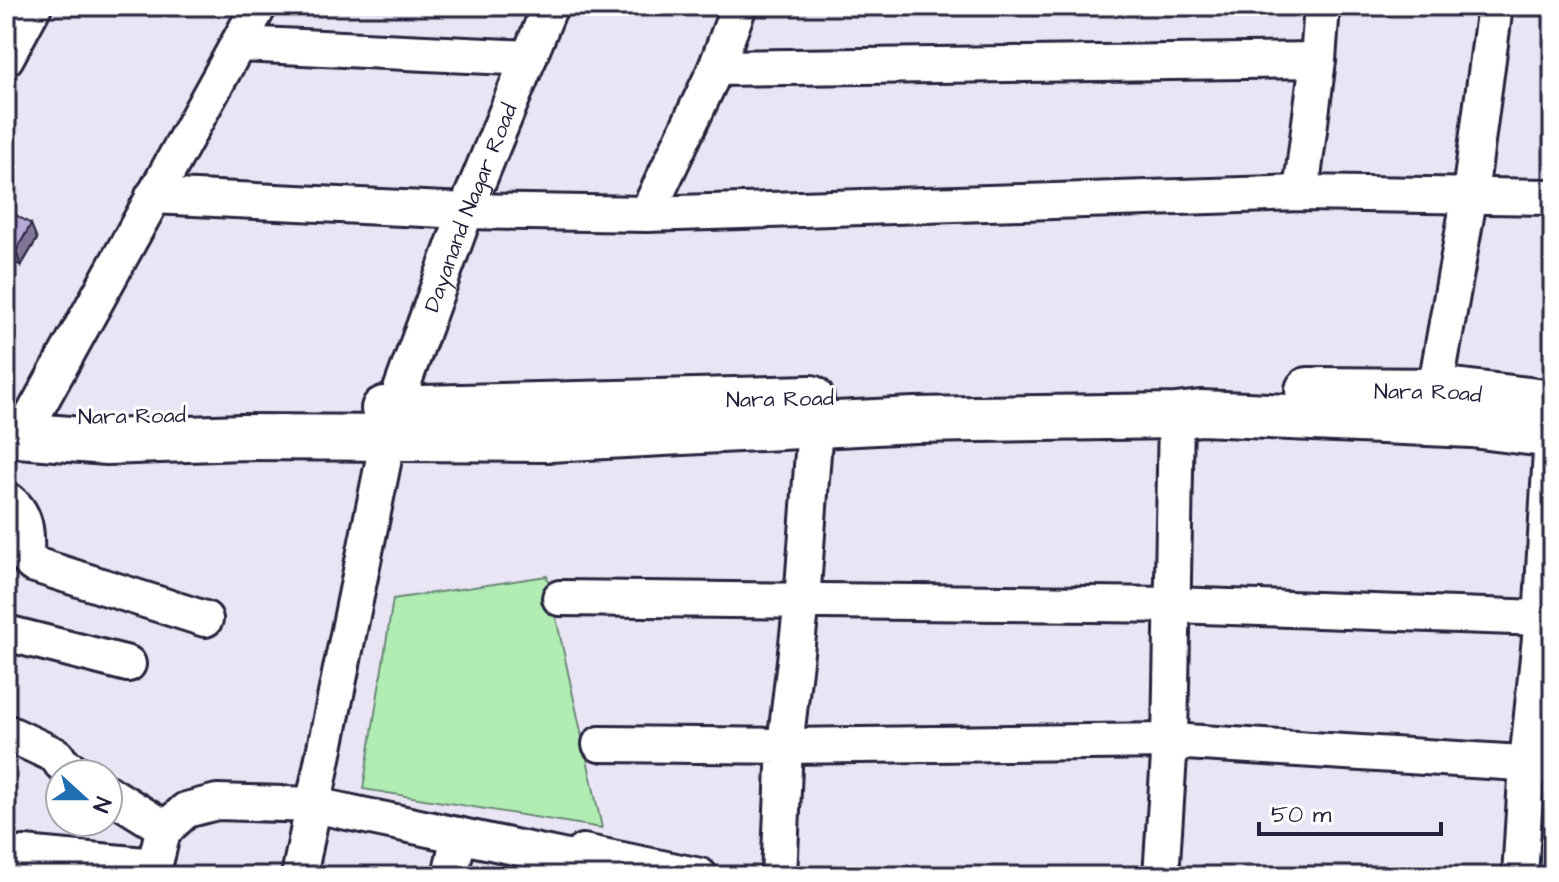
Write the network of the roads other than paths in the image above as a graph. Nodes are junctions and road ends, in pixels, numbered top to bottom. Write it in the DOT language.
graph roads {
  1 [pos="34,6"];
  2 [pos="259,6"];
  3 [pos="550,6"];
  4 [pos="739,6"];
  5 [pos="1322,6"];
  6 [pos="1495,6"];
  7 [pos="238,44"];
  8 [pos="6,58"];
  9 [pos="529,58"];
  10 [pos="1318,60"];
  11 [pos="716,68"];
  12 [pos="1301,193"];
  13 [pos="1470,194"];
  14 [pos="153,196"];
  15 [pos="1553,197"];
  16 [pos="466,211"];
  17 [pos="647,214"];
  18 [pos="1435,390"];
  19 [pos="814,412"];
  20 [pos="1176,416"];
  21 [pos="391,424"];
  22 [pos="1553,424"];
  23 [pos="14,426"];
  24 [pos="6,499"];
  25 [pos="560,598"];
  26 [pos="802,601"];
  27 [pos="1173,605"];
  28 [pos="205,619"];
  29 [pos="1545,632"];
  30 [pos="6,633"];
  31 [pos="128,664"];
  32 [pos="6,732"];
  33 [pos="1170,741"];
  34 [pos="600,744"];
  35 [pos="785,746"];
  36 [pos="58,758"];
  37 [pos="1540,764"];
  38 [pos="124,803"];
  39 [pos="314,805"];
  40 [pos="166,829"];
  41 [pos="459,835"];
  42 [pos="579,869"];
  43 [pos="153,871"];
  44 [pos="8,876"];
  45 [pos="299,876"];
  46 [pos="450,876"];
  47 [pos="700,876"];
  48 [pos="779,876"];
  49 [pos="1161,876"];
  50 [pos="1520,876"];
  1 -- 8 [label="street"];
  2 -- 7 [label="street"];
  3 -- 9 [label="street, Dayanand Nagar Road"];
  4 -- 11 [label="street"];
  5 -- 10 [label="street"];
  6 -- 13 [label="street"];
  7 -- 9 [label="street"];
  7 -- 14 [label="street"];
  9 -- 16 [label="street, Dayanand Nagar Road"];
  10 -- 11 [label="street"];
  10 -- 12 [label="street"];
  11 -- 17 [label="street"];
  12 -- 13 [label="street"];
  12 -- 17 [label="street"];
  13 -- 15 [label="street"];
  13 -- 18 [label="street"];
  14 -- 16 [label="street"];
  14 -- 23 [label="street"];
  16 -- 17 [label="street"];
  16 -- 21 [label="street, Dayanand Nagar Road"];
  18 -- 19 [label="main road, Nara Road"];
  18 -- 22 [label="main road, Nara Road"];
  19 -- 20 [label="main road"];
  19 -- 21 [label="main road, Nara Road"];
  19 -- 26 [label="street"];
  20 -- 22 [label="main road"];
  20 -- 27 [label="street"];
  21 -- 23 [label="main road, Nara Road"];
  21 -- 39 [label="street, Dayanand Nagar Road"];
  22 -- 29 [label="street"];
  24 -- 28 [label="street"];
  25 -- 26 [label="street"];
  26 -- 27 [label="street"];
  26 -- 35 [label="street"];
  27 -- 29 [label="street"];
  27 -- 33 [label="street"];
  29 -- 37 [label="street"];
  30 -- 31 [label="street"];
  32 -- 36 [label="street"];
  33 -- 35 [label="street"];
  33 -- 37 [label="street"];
  33 -- 49 [label="street"];
  34 -- 35 [label="street"];
  35 -- 48 [label="street"];
  37 -- 50 [label="street"];
  38 -- 40 [label="street"];
  39 -- 40 [label="street"];
  39 -- 41 [label="street"];
  39 -- 45 [label="street, Dayanand Nagar Road"];
  40 -- 43 [label="street"];
  41 -- 42 [label="street"];
  41 -- 46 [label="street"];
  42 -- 47 [label="street"];
  43 -- 44 [label="street"];
}
